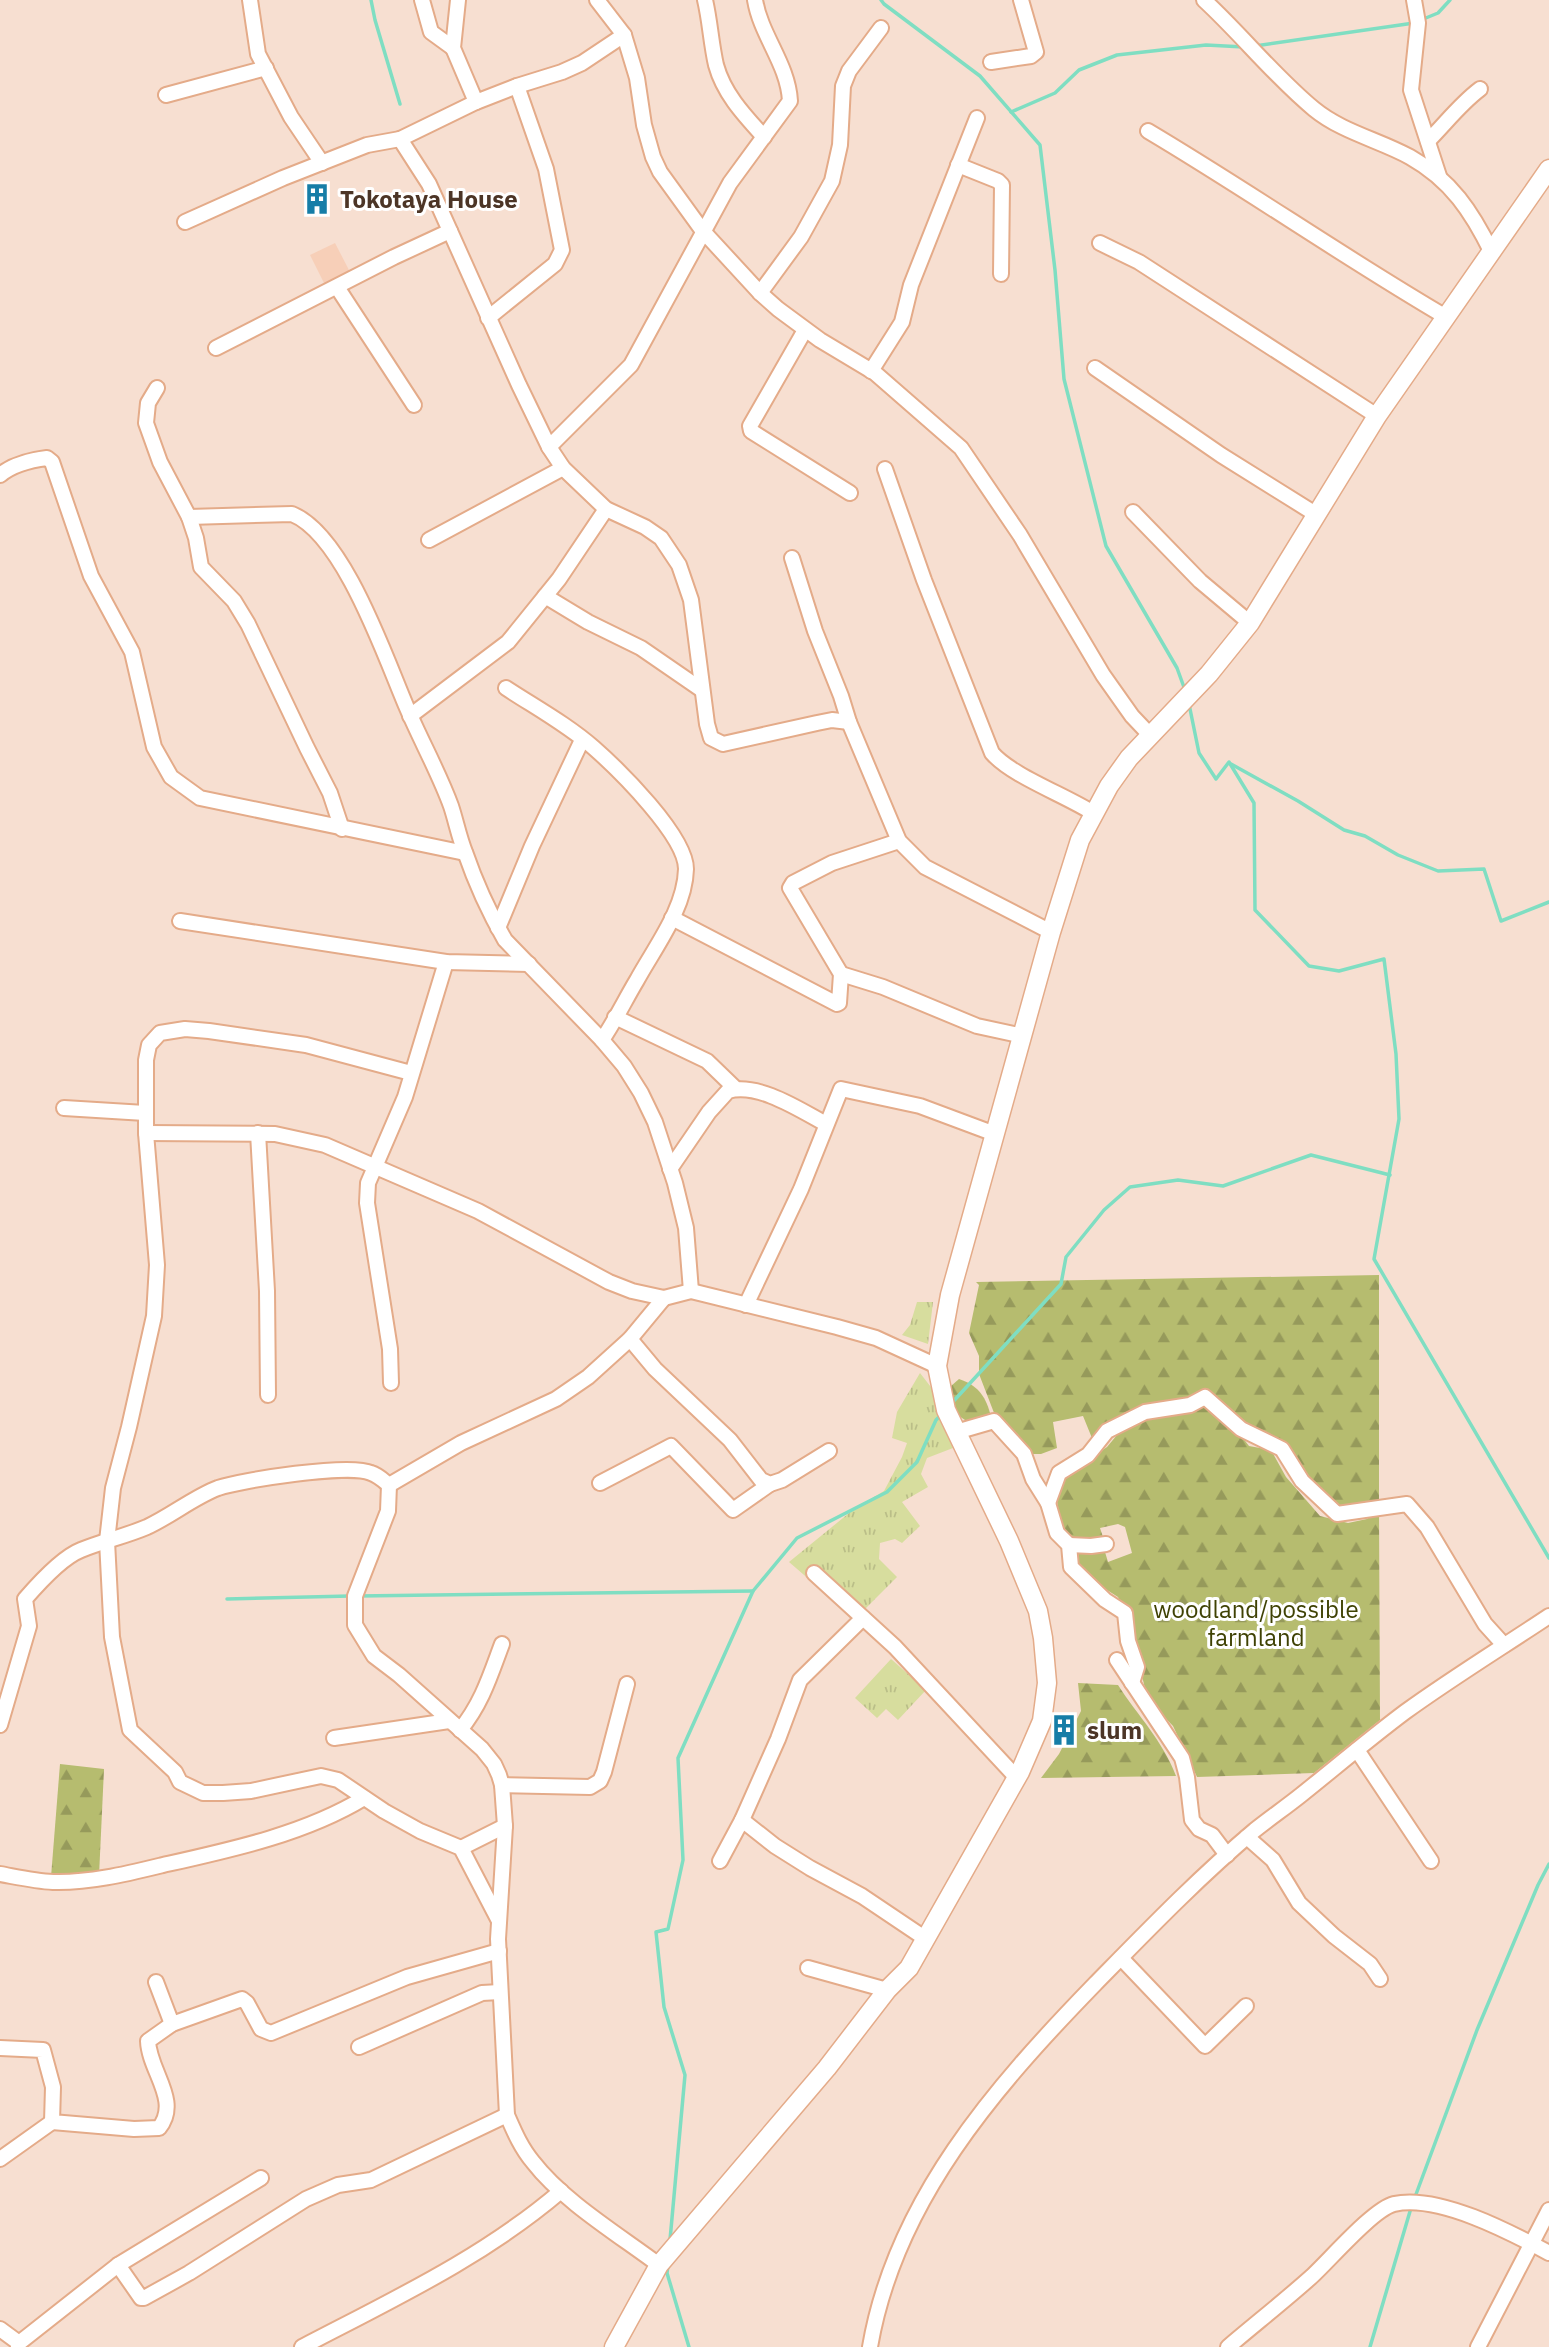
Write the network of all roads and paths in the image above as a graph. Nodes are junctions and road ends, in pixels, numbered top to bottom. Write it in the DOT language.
graph roads {
  1 [pos="250,0"];
  2 [pos="422,0"];
  3 [pos="458,0"];
  4 [pos="597,0"];
  5 [pos="705,0"];
  6 [pos="755,0"];
  7 [pos="1021,0"];
  8 [pos="1204,0"];
  9 [pos="1414,0"];
  10 [pos="881,29"];
  11 [pos="624,35"];
  12 [pos="453,48"];
  13 [pos="991,62"];
  14 [pos="265,68"];
  15 [pos="517,86"];
  16 [pos="1480,89"];
  17 [pos="166,95"];
  18 [pos="476,102"];
  19 [pos="977,118"];
  20 [pos="1148,131"];
  21 [pos="764,137"];
  22 [pos="400,139"];
  23 [pos="1428,141"];
  24 [pos="322,163"];
  25 [pos="958,165"];
  26 [pos="1549,169"];
  27 [pos="1439,176"];
  28 [pos="185,222"];
  29 [pos="702,230"];
  30 [pos="450,231"];
  31 [pos="1100,243"];
  32 [pos="1492,253"];
  33 [pos="1001,274"];
  34 [pos="337,287"];
  35 [pos="760,293"];
  36 [pos="1446,317"];
  37 [pos="488,318"];
  38 [pos="805,330"];
  39 [pos="215,348"];
  40 [pos="1095,368"];
  41 [pos="872,371"];
  42 [pos="157,388"];
  43 [pos="414,405"];
  44 [pos="1377,416"];
  45 [pos="549,447"];
  46 [pos="563,468"];
  47 [pos="886,469"];
  48 [pos="0,475"];
  49 [pos="850,493"];
  50 [pos="606,509"];
  51 [pos="1133,512"];
  52 [pos="1317,515"];
  53 [pos="189,517"];
  54 [pos="429,540"];
  55 [pos="792,558"];
  56 [pos="545,596"];
  57 [pos="1251,623"];
  58 [pos="506,688"];
  59 [pos="702,690"];
  60 [pos="411,716"];
  61 [pos="849,722"];
  62 [pos="1150,735"];
  63 [pos="582,740"];
  64 [pos="1093,813"];
  65 [pos="342,829"];
  66 [pos="899,841"];
  67 [pos="465,853"];
  68 [pos="672,918"];
  69 [pos="180,921"];
  70 [pos="498,928"];
  71 [pos="1051,932"];
  72 [pos="446,962"];
  73 [pos="529,964"];
  74 [pos="841,974"];
  75 [pos="615,1017"];
  76 [pos="1023,1036"];
  77 [pos="602,1040"];
  78 [pos="411,1073"];
  79 [pos="736,1089"];
  80 [pos="64,1108"];
  81 [pos="145,1113"];
  82 [pos="826,1124"];
  83 [pos="146,1133"];
  84 [pos="258,1133"];
  85 [pos="995,1134"];
  86 [pos="374,1166"];
  87 [pos="670,1168"];
  88 [pos="691,1291"];
  89 [pos="664,1298"];
  90 [pos="746,1305"];
  91 [pos="630,1339"];
  92 [pos="937,1366"];
  93 [pos="391,1383"];
  94 [pos="268,1395"];
  95 [pos="956,1432"];
  96 [pos="829,1451"];
  97 [pos="600,1483"];
  98 [pos="769,1484"];
  99 [pos="389,1485"];
  100 [pos="1048,1503"];
  101 [pos="107,1541"];
  102 [pos="1106,1544"];
  103 [pos="1069,1545"];
  104 [pos="814,1573"];
  105 [pos="1549,1616"];
  106 [pos="863,1618"];
  107 [pos="502,1644"];
  108 [pos="1504,1645"];
  109 [pos="1117,1660"];
  110 [pos="16,1670"];
  111 [pos="0,1680"];
  112 [pos="1132,1682"];
  113 [pos="626,1684"];
  114 [pos="2,1702"];
  115 [pos="0,1725"];
  116 [pos="455,1726"];
  117 [pos="334,1738"];
  118 [pos="1357,1750"];
  119 [pos="1017,1778"];
  120 [pos="502,1785"];
  121 [pos="364,1798"];
  122 [pos="742,1820"];
  123 [pos="505,1826"];
  124 [pos="1247,1837"];
  125 [pos="461,1849"];
  126 [pos="1227,1854"];
  127 [pos="720,1861"];
  128 [pos="1431,1861"];
  129 [pos="0,1874"];
  130 [pos="498,1919"];
  131 [pos="926,1939"];
  132 [pos="499,1951"];
  133 [pos="1121,1958"];
  134 [pos="808,1968"];
  135 [pos="1380,1979"];
  136 [pos="156,1982"];
  137 [pos="887,1990"];
  138 [pos="500,1992"];
  139 [pos="1246,2006"];
  140 [pos="172,2024"];
  141 [pos="359,2047"];
  142 [pos="0,2048"];
  143 [pos="507,2115"];
  144 [pos="52,2122"];
  145 [pos="0,2159"];
  146 [pos="261,2179"];
  147 [pos="561,2191"];
  148 [pos="1549,2210"];
  149 [pos="1531,2243"];
  150 [pos="1549,2253"];
  151 [pos="118,2265"];
  152 [pos="659,2265"];
  153 [pos="0,2329"];
  154 [pos="18,2345"];
  155 [pos="302,2347"];
  156 [pos="614,2347"];
  157 [pos="870,2347"];
  158 [pos="1228,2347"];
  159 [pos="1478,2347"];
  1 -- 14 [label="street"];
  2 -- 12 [label="street"];
  3 -- 12 [label="street"];
  4 -- 11 [label="street"];
  5 -- 21 [label="street"];
  6 -- 21 [label="street"];
  7 -- 13 [label="street"];
  8 -- 27 [label="street"];
  9 -- 23 [label="street"];
  10 -- 35 [label="street"];
  11 -- 15 [label="street"];
  11 -- 29 [label="street"];
  12 -- 18 [label="street"];
  14 -- 17 [label="street"];
  14 -- 24 [label="street"];
  15 -- 18 [label="street"];
  15 -- 37 [label="street"];
  16 -- 23 [label="street"];
  18 -- 22 [label="street"];
  19 -- 25 [label="street"];
  20 -- 36 [label="street"];
  21 -- 29 [label="street"];
  22 -- 24 [label="street"];
  22 -- 30 [label="street"];
  23 -- 27 [label="street"];
  24 -- 28 [label="street"];
  25 -- 33 [label="street"];
  25 -- 41 [label="street"];
  26 -- 32 [label="main road"];
  27 -- 32 [label="street"];
  29 -- 35 [label="street"];
  29 -- 45 [label="street"];
  30 -- 34 [label="street"];
  30 -- 37 [label="street"];
  31 -- 44 [label="street"];
  32 -- 36 [label="main road"];
  34 -- 39 [label="street"];
  34 -- 43 [label="street"];
  35 -- 38 [label="street"];
  36 -- 44 [label="main road"];
  37 -- 45 [label="street"];
  38 -- 41 [label="street"];
  38 -- 49 [label="street"];
  40 -- 52 [label="street"];
  41 -- 62 [label="street"];
  42 -- 53 [label="street"];
  44 -- 52 [label="main road"];
  45 -- 46 [label="street"];
  46 -- 50 [label="street"];
  46 -- 54 [label="street"];
  47 -- 64 [label="street"];
  48 -- 65 [label="street"];
  50 -- 56 [label="street"];
  50 -- 59 [label="street"];
  51 -- 57 [label="street"];
  52 -- 57 [label="main road"];
  53 -- 60 [label="street"];
  53 -- 65 [label="street"];
  55 -- 61 [label="street"];
  56 -- 59 [label="street"];
  56 -- 60 [label="street"];
  57 -- 62 [label="main road"];
  58 -- 63 [label="street"];
  59 -- 61 [label="street"];
  60 -- 67 [label="street"];
  61 -- 66 [label="street"];
  62 -- 64 [label="main road"];
  63 -- 68 [label="street"];
  63 -- 70 [label="street"];
  64 -- 71 [label="main road"];
  65 -- 67 [label="street"];
  66 -- 71 [label="street"];
  66 -- 74 [label="street"];
  67 -- 70 [label="street"];
  68 -- 74 [label="street"];
  68 -- 75 [label="street"];
  69 -- 72 [label="street"];
  70 -- 73 [label="street"];
  71 -- 76 [label="main road"];
  72 -- 73 [label="street"];
  72 -- 78 [label="street"];
  73 -- 77 [label="street"];
  74 -- 76 [label="street"];
  75 -- 77 [label="street"];
  75 -- 79 [label="street"];
  76 -- 85 [label="main road"];
  77 -- 87 [label="street"];
  78 -- 81 [label="street"];
  78 -- 86 [label="street"];
  79 -- 82 [label="street"];
  79 -- 87 [label="street"];
  80 -- 81 [label="street"];
  81 -- 83 [label="street"];
  82 -- 85 [label="street"];
  82 -- 90 [label="street"];
  83 -- 84 [label="street"];
  83 -- 101 [label="street"];
  84 -- 86 [label="street"];
  84 -- 94 [label="street"];
  85 -- 92 [label="main road"];
  86 -- 89 [label="street"];
  86 -- 93 [label="street"];
  87 -- 88 [label="street"];
  88 -- 89 [label="street"];
  88 -- 90 [label="street"];
  89 -- 91 [label="street"];
  90 -- 92 [label="street"];
  91 -- 98 [label="street"];
  91 -- 99 [label="street"];
  92 -- 95 [label="main road"];
  95 -- 100 [label="street"];
  95 -- 119 [label="main road"];
  96 -- 98 [label="street"];
  97 -- 98 [label="street"];
  99 -- 101 [label="street"];
  99 -- 116 [label="street"];
  100 -- 103 [label="street"];
  100 -- 108 [label="street"];
  101 -- 110 [label="street"];
  101 -- 121 [label="street"];
  102 -- 103 [label="street"];
  103 -- 112 [label="street"];
  104 -- 106 [label="street"];
  105 -- 108 [label="street"];
  106 -- 119 [label="street"];
  106 -- 122 [label="street"];
  107 -- 116 [label="street"];
  108 -- 118 [label="street"];
  109 -- 112 [label="street"];
  110 -- 111 [label="street"];
  110 -- 114 [label="street"];
  112 -- 126 [label="street"];
  113 -- 120 [label="street"];
  114 -- 115 [label="street"];
  116 -- 117 [label="street"];
  116 -- 120 [label="street"];
  118 -- 124 [label="street"];
  118 -- 128 [label="street"];
  119 -- 131 [label="main road"];
  120 -- 123 [label="street"];
  121 -- 125 [label="street"];
  121 -- 129 [label="street"];
  122 -- 127 [label="street"];
  122 -- 131 [label="street"];
  123 -- 125 [label="street"];
  123 -- 130 [label="street"];
  124 -- 126 [label="street"];
  124 -- 135 [label="street"];
  125 -- 130 [label="street"];
  126 -- 133 [label="street"];
  130 -- 132 [label="street"];
  131 -- 137 [label="main road"];
  132 -- 138 [label="street"];
  132 -- 140 [label="street"];
  133 -- 139 [label="street"];
  133 -- 157 [label="street"];
  134 -- 137 [label="street"];
  136 -- 140 [label="street"];
  137 -- 152 [label="main road"];
  138 -- 141 [label="street"];
  138 -- 143 [label="street"];
  140 -- 144 [label="street"];
  142 -- 144 [label="street"];
  143 -- 147 [label="street"];
  143 -- 151 [label="street"];
  144 -- 145 [label="street"];
  146 -- 151 [label="street"];
  147 -- 152 [label="street"];
  147 -- 155 [label="street"];
  148 -- 149 [label="street"];
  149 -- 150 [label="street"];
  149 -- 158 [label="street"];
  149 -- 159 [label="street"];
  151 -- 154 [label="street"];
  152 -- 156 [label="main road"];
  153 -- 154 [label="street"];
}
